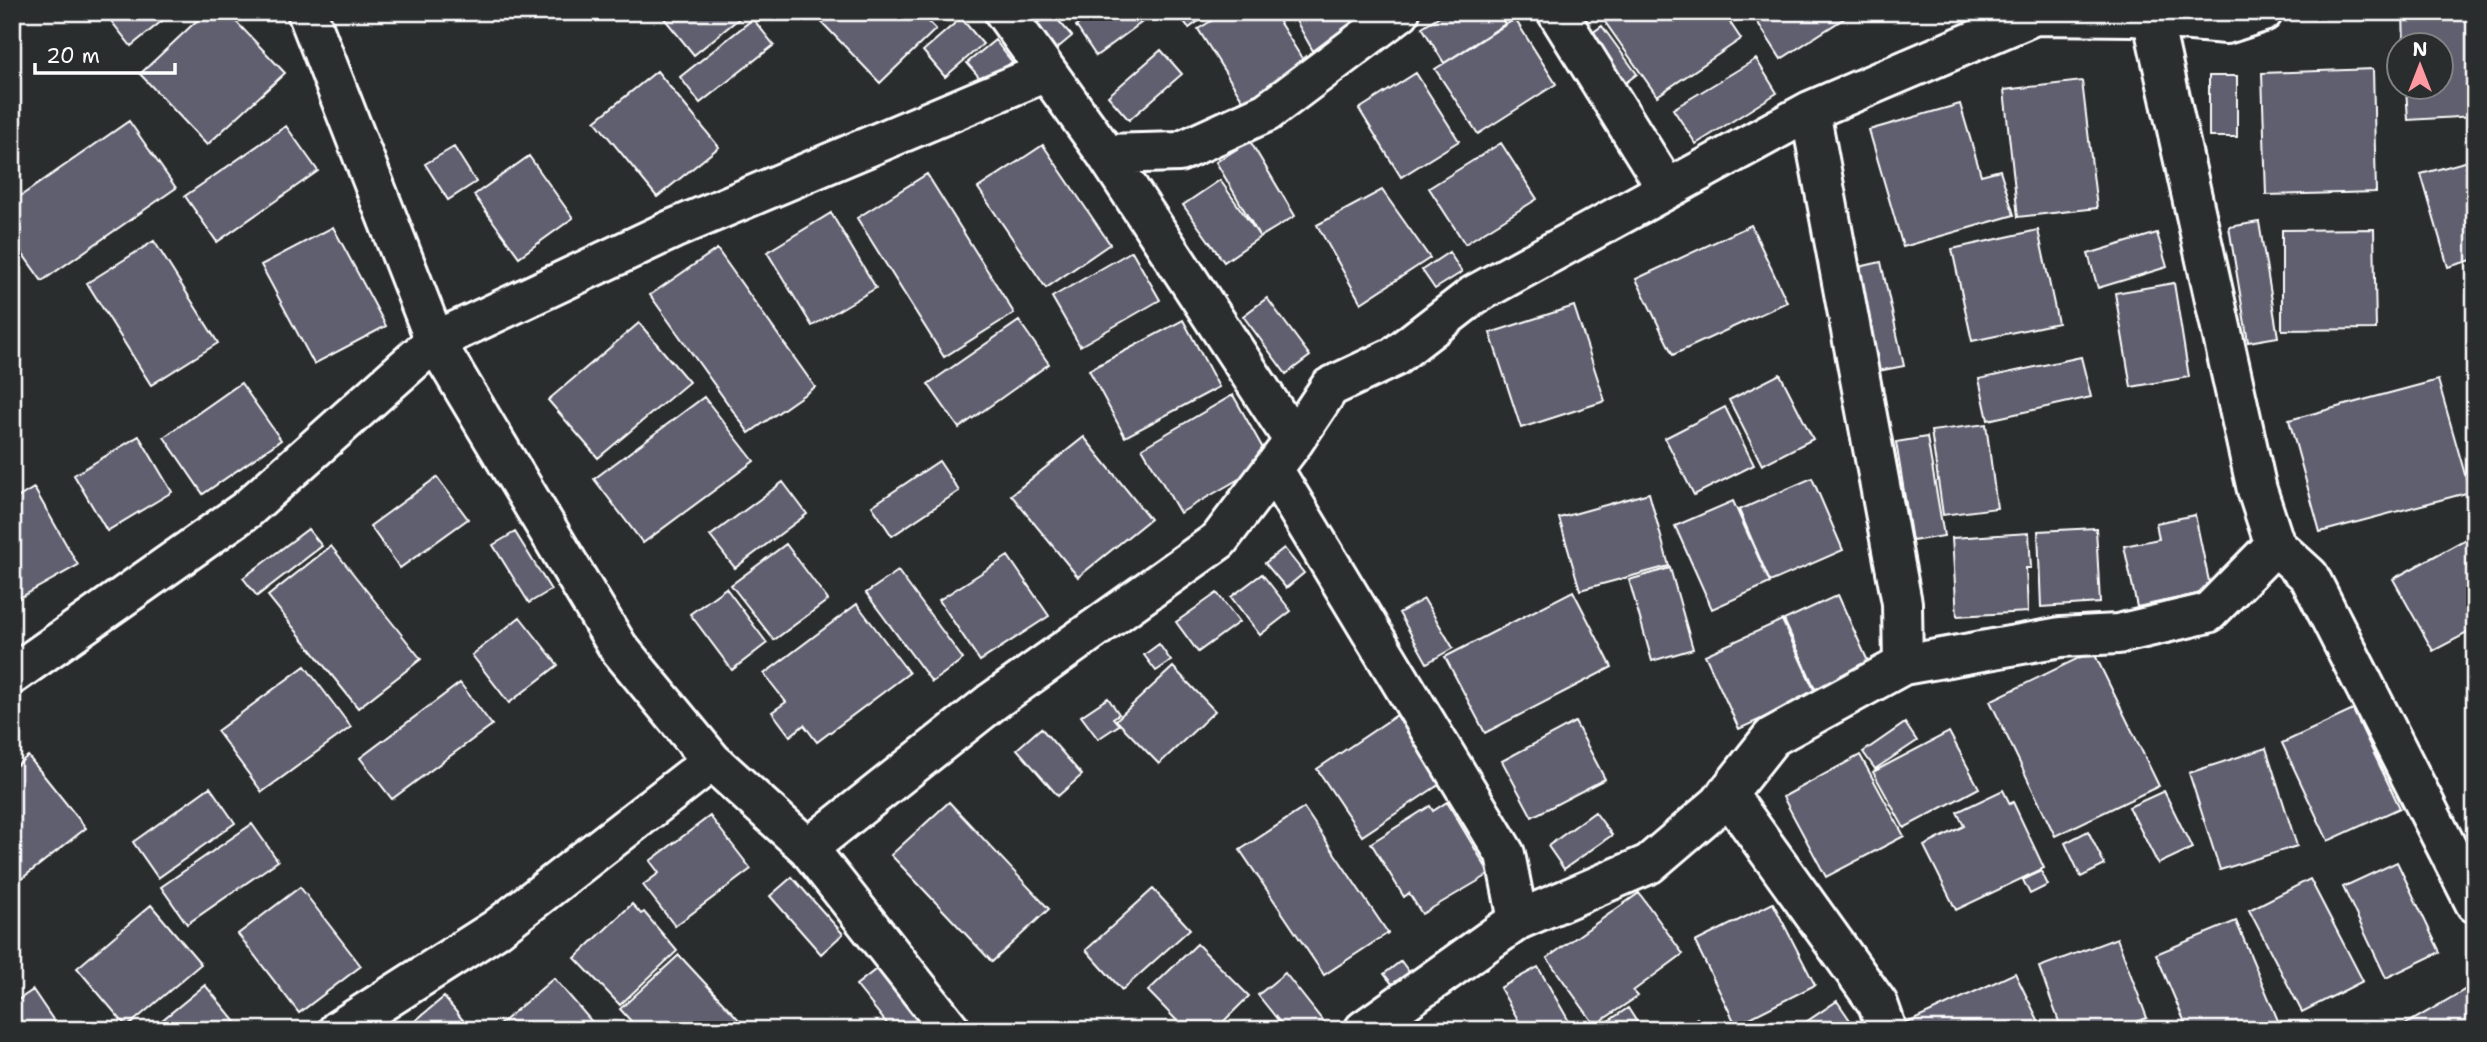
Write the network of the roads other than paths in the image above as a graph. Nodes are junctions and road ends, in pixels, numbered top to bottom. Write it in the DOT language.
graph roads {
  1 [pos="307,12"];
  2 [pos="1004,12"];
  3 [pos="1400,12"];
  4 [pos="1557,12"];
  5 [pos="2263,12"];
  6 [pos="2152,15"];
  7 [pos="1046,72"];
  8 [pos="1810,111"];
  9 [pos="1106,155"];
  10 [pos="1667,189"];
  11 [pos="435,341"];
  12 [pos="1284,455"];
  13 [pos="2275,545"];
  14 [pos="1903,665"];
  15 [pos="12,676"];
  16 [pos="712,761"];
  17 [pos="1727,793"];
  18 [pos="807,848"];
  19 [pos="2475,903"];
  20 [pos="1518,920"];
  21 [pos="338,1030"];
  22 [pos="951,1030"];
  23 [pos="1364,1030"];
  24 [pos="1887,1030"];
  1 -- 11 [label="street"];
  2 -- 7 [label="street"];
  3 -- 9 [label="street"];
  4 -- 10 [label="street"];
  5 -- 6 [label="street"];
  6 -- 8 [label="street"];
  6 -- 13 [label="street"];
  7 -- 9 [label="street"];
  7 -- 11 [label="street"];
  8 -- 10 [label="street"];
  8 -- 14 [label="street"];
  9 -- 12 [label="street"];
  10 -- 12 [label="street"];
  11 -- 15 [label="street"];
  11 -- 16 [label="street"];
  12 -- 18 [label="street"];
  12 -- 20 [label="street"];
  13 -- 14 [label="street"];
  13 -- 19 [label="street"];
  14 -- 17 [label="street"];
  16 -- 18 [label="street"];
  16 -- 21 [label="street"];
  17 -- 20 [label="street"];
  17 -- 24 [label="street"];
  18 -- 22 [label="street"];
  20 -- 23 [label="street"];
}
